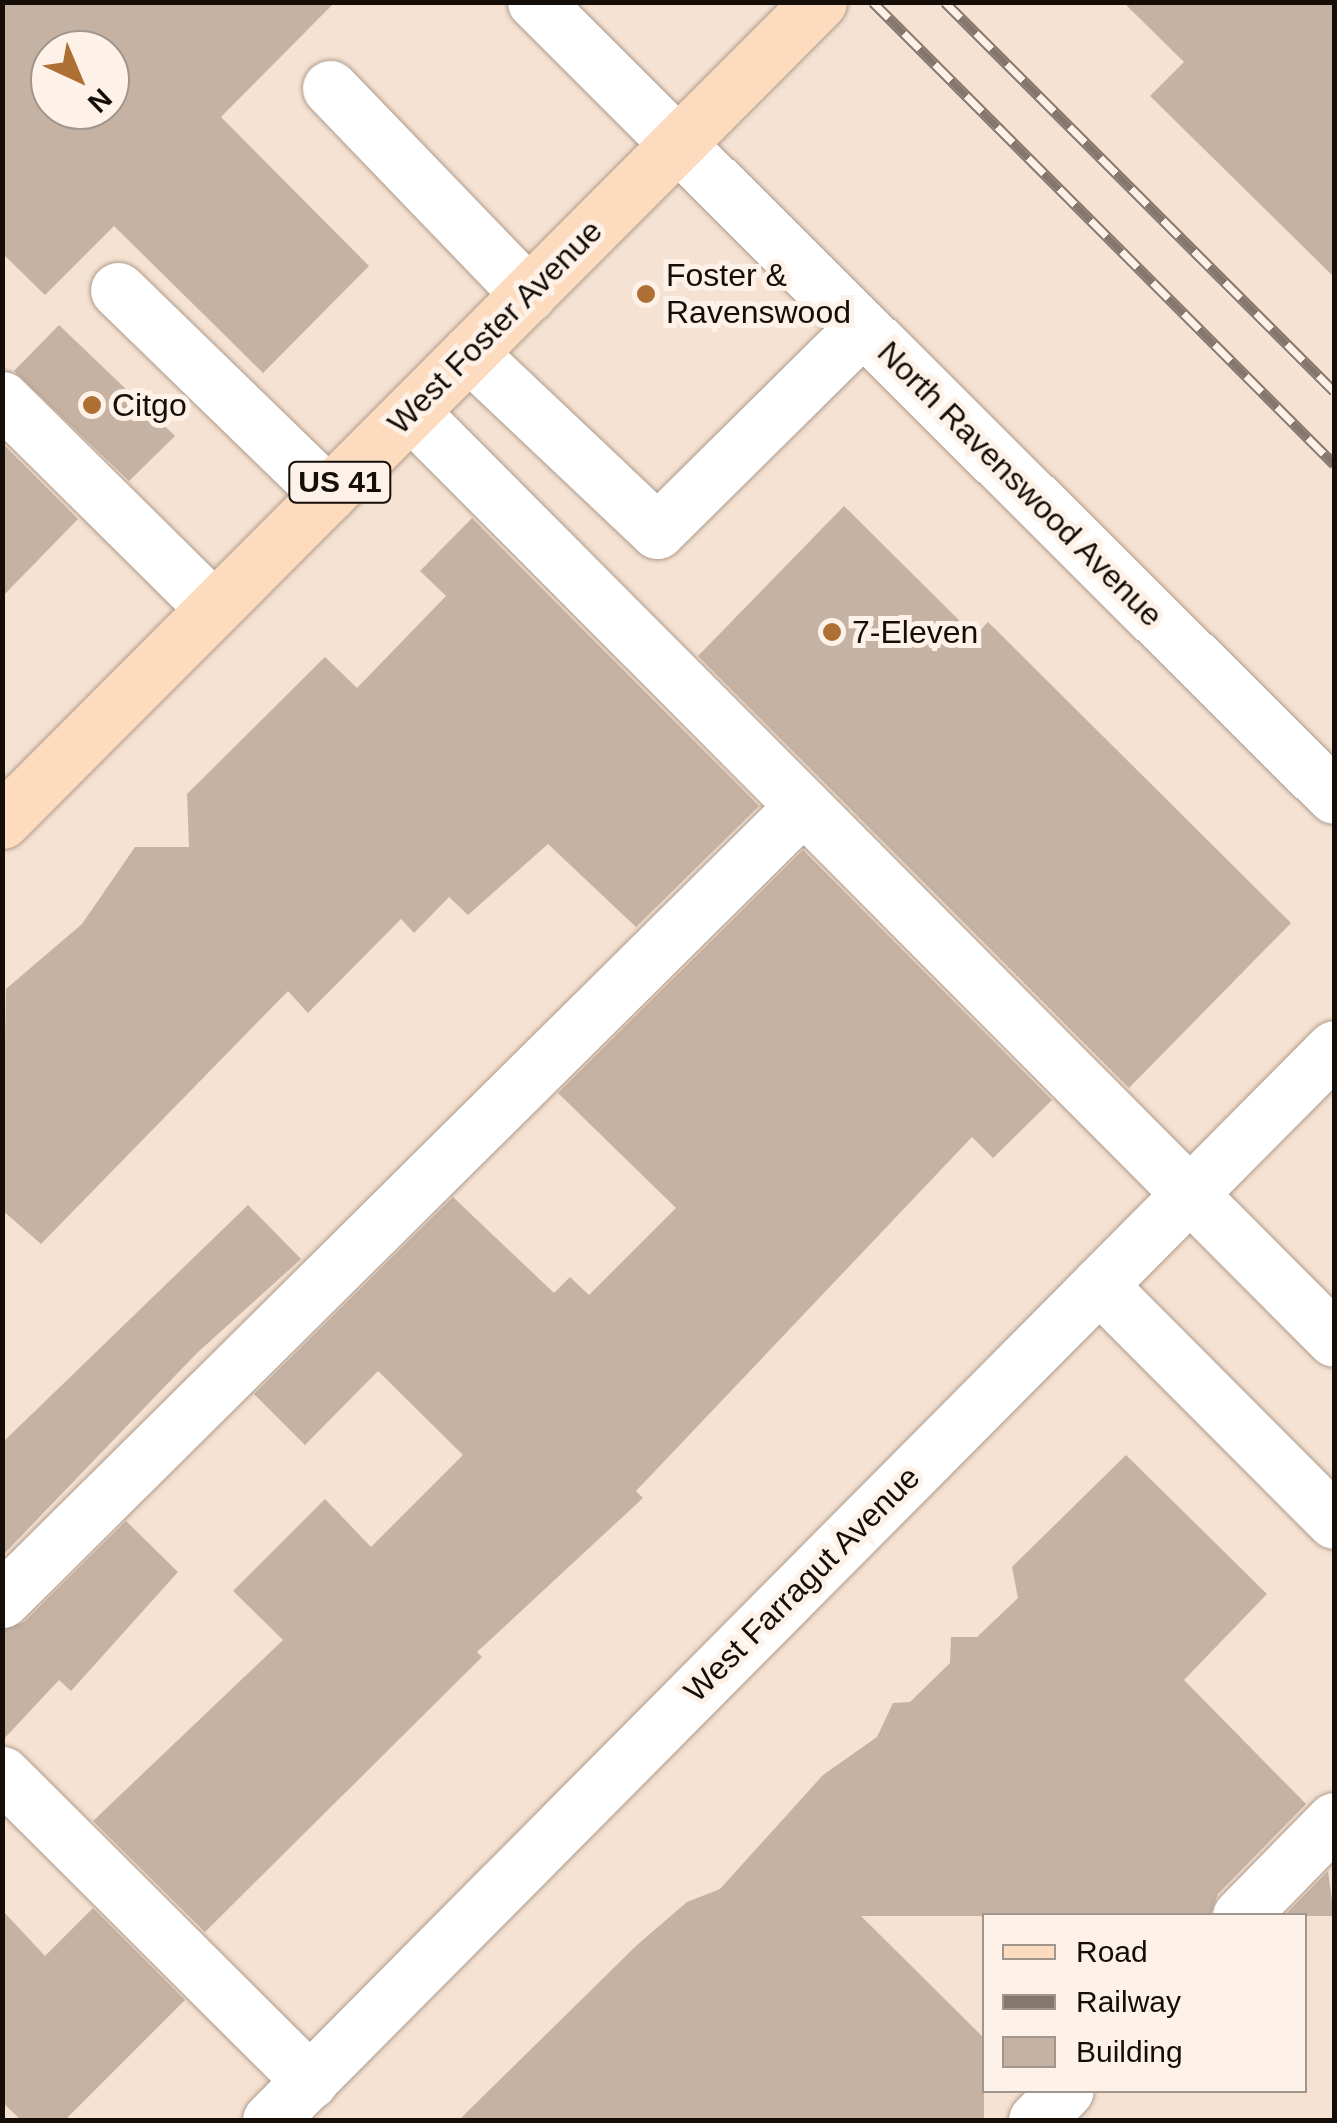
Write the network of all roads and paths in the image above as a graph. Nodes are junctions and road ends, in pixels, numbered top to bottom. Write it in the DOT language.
graph roads {
  1 [pos="534,2"];
  2 [pos="818,2"];
  3 [pos="330,88"];
  4 [pos="677,144"];
  5 [pos="118,290"];
  6 [pos="528,294"];
  7 [pos="862,328"];
  8 [pos="468,353"];
  9 [pos="2,399"];
  10 [pos="411,412"];
  11 [pos="328,494"];
  12 [pos="214,609"];
  13 [pos="1334,796"];
  14 [pos="804,806"];
  15 [pos="2,822"];
  16 [pos="1334,1048"];
  17 [pos="1190,1194"];
  18 [pos="1099,1285"];
  19 [pos="1334,1339"];
  20 [pos="1334,1521"];
  21 [pos="2,1600"];
  22 [pos="2,1774"];
  23 [pos="1334,1820"];
  24 [pos="1243,1913"];
  25 [pos="310,2081"];
  26 [pos="1063,2093"];
  27 [pos="270,2120"];
  28 [pos="1036,2120"];
  1 -- 4 [label="street, North Ravenswood Avenue"];
  2 -- 4 [label="main road, West Foster Avenue / US 41"];
  3 -- 6 [label="street"];
  4 -- 6 [label="main road, West Foster Avenue / US 41"];
  4 -- 7 [label="street, North Ravenswood Avenue"];
  5 -- 11 [label="street"];
  6 -- 8 [label="main road, West Foster Avenue / US 41"];
  7 -- 8 [label="street"];
  7 -- 13 [label="street, North Ravenswood Avenue"];
  8 -- 10 [label="main road, West Foster Avenue / US 41"];
  9 -- 12 [label="street"];
  10 -- 11 [label="main road, West Foster Avenue / US 41"];
  10 -- 14 [label="street"];
  11 -- 12 [label="main road, West Foster Avenue / US 41"];
  12 -- 15 [label="main road, West Foster Avenue / US 41"];
  14 -- 17 [label="street"];
  14 -- 21 [label="street"];
  16 -- 17 [label="street, West Farragut Avenue"];
  17 -- 18 [label="street, West Farragut Avenue"];
  17 -- 19 [label="street"];
  18 -- 20 [label="street"];
  18 -- 25 [label="street, West Farragut Avenue"];
  22 -- 25 [label="street"];
  23 -- 24 [label="street"];
  25 -- 27 [label="street, West Farragut Avenue"];
  26 -- 28 [label="street"];
}
